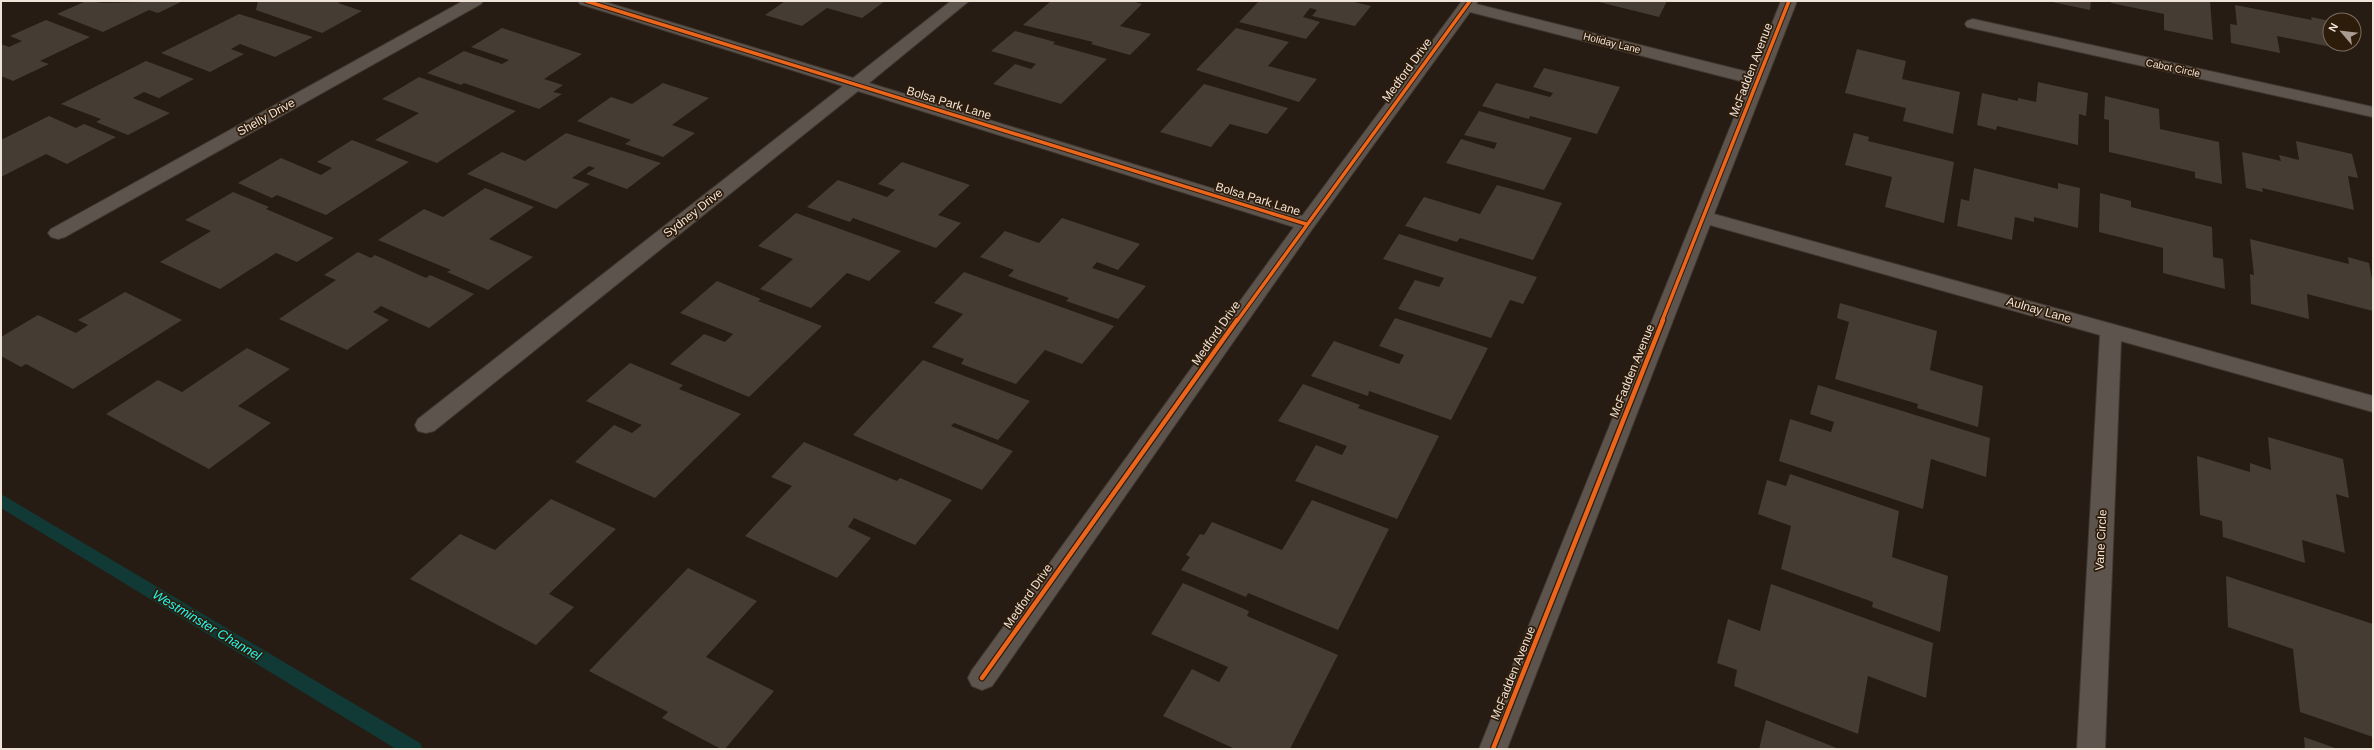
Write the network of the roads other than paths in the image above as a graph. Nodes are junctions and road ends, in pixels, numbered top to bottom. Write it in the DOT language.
graph roads {
  1 [pos="475,1"];
  2 [pos="586,1"];
  3 [pos="961,1"];
  4 [pos="1789,1"];
  5 [pos="1468,4"];
  6 [pos="1973,24"];
  7 [pos="1758,80"];
  8 [pos="855,84"];
  9 [pos="2373,112"];
  10 [pos="1704,217"];
  11 [pos="1306,224"];
  12 [pos="58,233"];
  13 [pos="2112,331"];
  14 [pos="2373,404"];
  15 [pos="426,424"];
  16 [pos="982,678"];
  17 [pos="1493,749"];
  18 [pos="2092,749"];
  1 -- 12 [label="street, Shelly Drive"];
  2 -- 8 [label="street, Bolsa Park Lane"];
  3 -- 8 [label="street, Sydney Drive"];
  4 -- 7 [label="street, McFadden Avenue"];
  5 -- 7 [label="street, Holiday Lane"];
  5 -- 11 [label="street, Medford Drive"];
  6 -- 9 [label="street, Cabot Circle"];
  7 -- 10 [label="street, McFadden Avenue"];
  8 -- 11 [label="street, Bolsa Park Lane"];
  8 -- 15 [label="street, Sydney Drive"];
  10 -- 13 [label="street, Aulnay Lane"];
  10 -- 17 [label="street, McFadden Avenue"];
  11 -- 16 [label="street, Medford Drive"];
  13 -- 14 [label="street, Aulnay Lane"];
  13 -- 18 [label="street, Vane Circle"];
}
